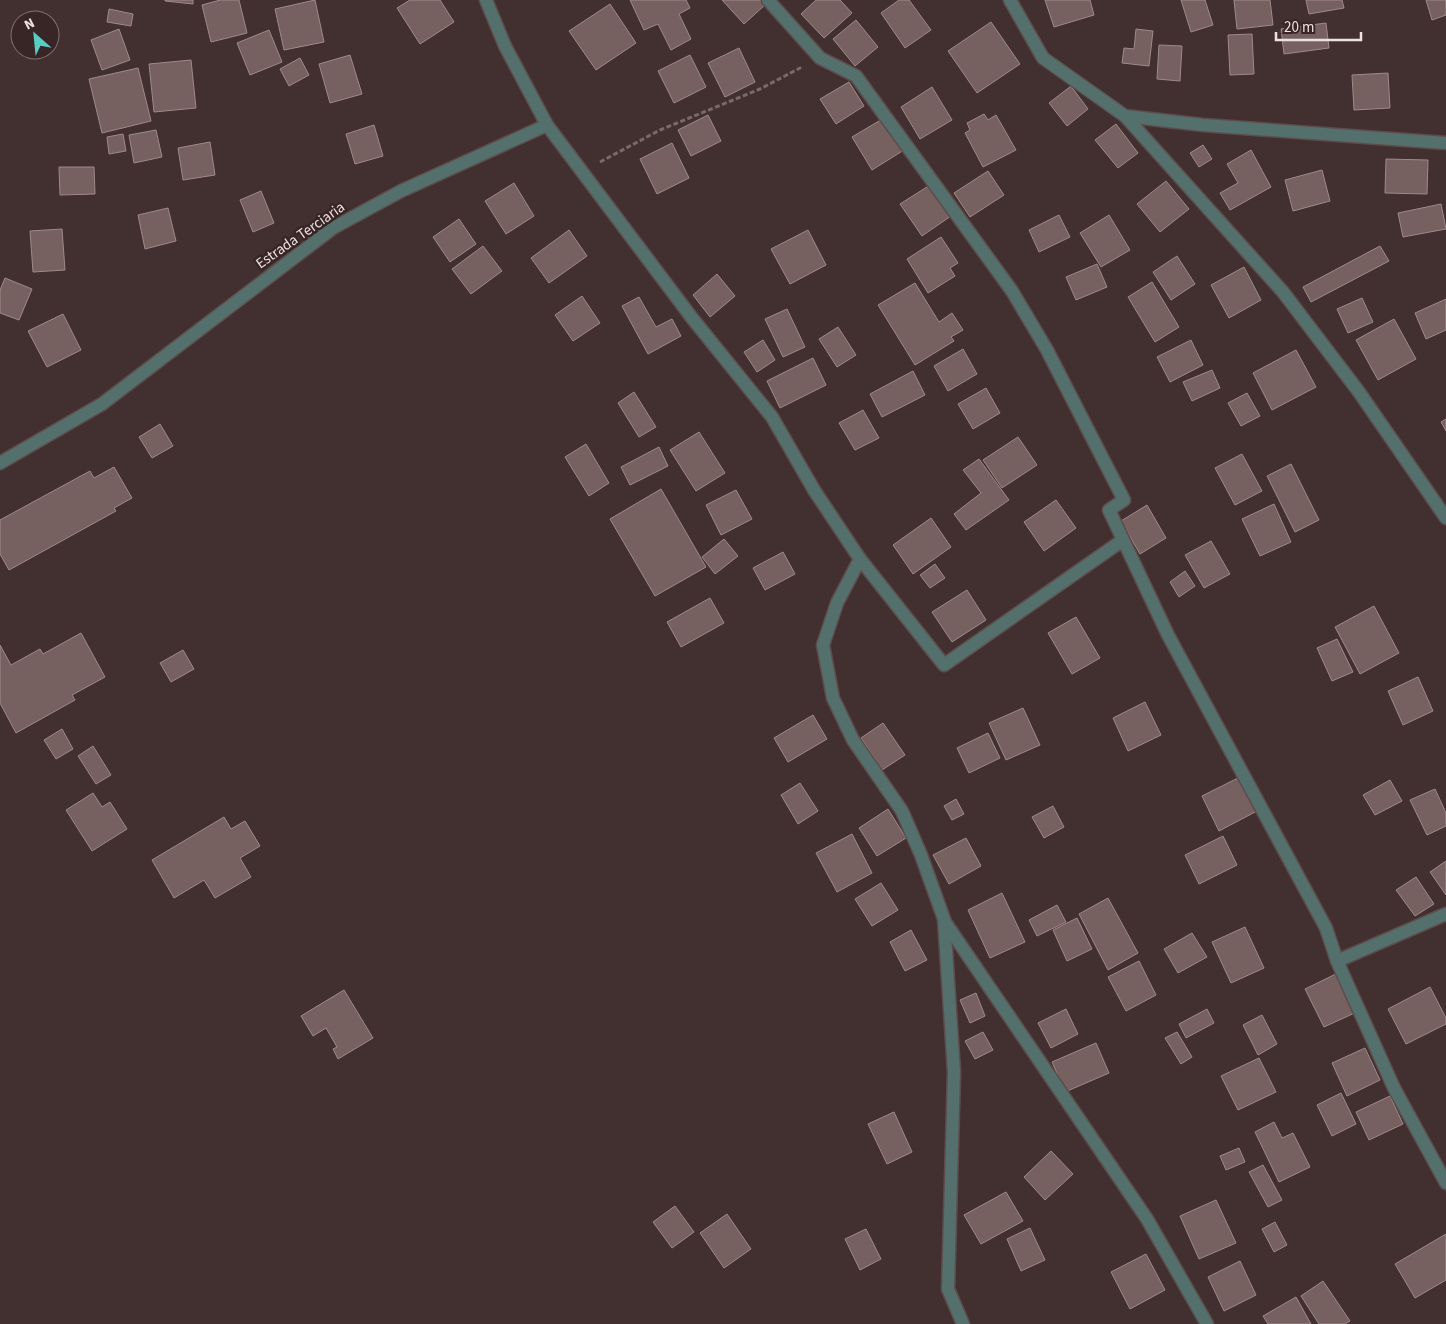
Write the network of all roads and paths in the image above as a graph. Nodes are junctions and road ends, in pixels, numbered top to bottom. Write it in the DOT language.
graph roads {
  1 [pos="486,0"];
  2 [pos="768,0"];
  3 [pos="1010,0"];
  4 [pos="820,58"];
  5 [pos="1125,116"];
  6 [pos="547,125"];
  7 [pos="1446,143"];
  8 [pos="582,172"];
  9 [pos="0,463"];
  10 [pos="1446,518"];
  11 [pos="1123,540"];
  12 [pos="860,559"];
  13 [pos="1446,914"];
  14 [pos="944,920"];
  15 [pos="1337,961"];
  16 [pos="1446,1183"];
  17 [pos="963,1324"];
  18 [pos="1207,1324"];
  1 -- 6 [label="street"];
  2 -- 4 [label="street"];
  3 -- 5 [label="street"];
  4 -- 8 [label="path"];
  4 -- 11 [label="street"];
  5 -- 7 [label="street"];
  5 -- 10 [label="street"];
  6 -- 8 [label="street"];
  6 -- 9 [label="street, Estrada Terciaria"];
  8 -- 12 [label="street"];
  11 -- 12 [label="street"];
  11 -- 15 [label="street"];
  12 -- 14 [label="street"];
  13 -- 15 [label="street"];
  14 -- 17 [label="street"];
  14 -- 18 [label="street"];
  15 -- 16 [label="street"];
}
